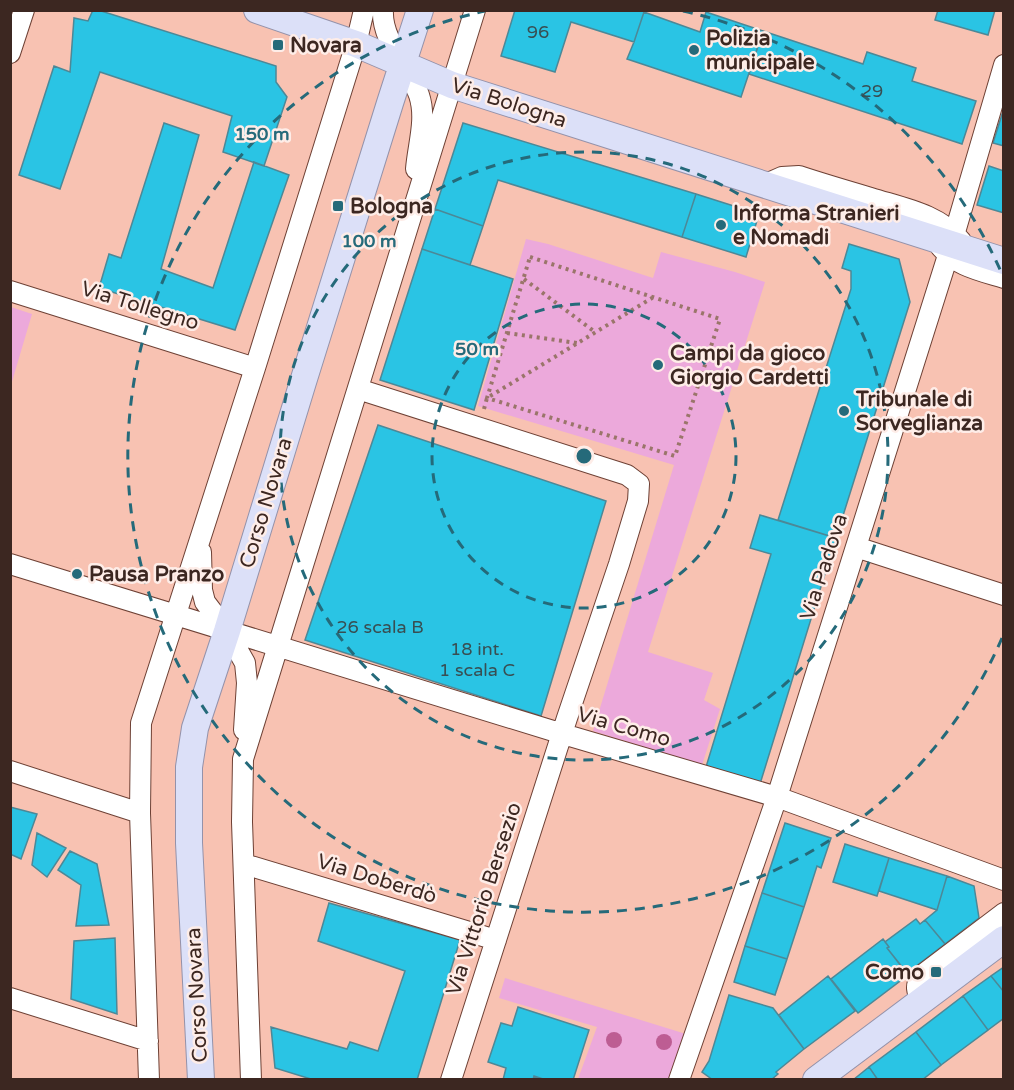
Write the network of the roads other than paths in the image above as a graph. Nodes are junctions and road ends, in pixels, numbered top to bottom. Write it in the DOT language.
graph roads {
  1 [pos="24,10"];
  2 [pos="257,10"];
  3 [pos="364,10"];
  4 [pos="383,10"];
  5 [pos="420,10"];
  6 [pos="475,10"];
  7 [pos="356,44"];
  8 [pos="10,53"];
  9 [pos="402,64"];
  10 [pos="1004,65"];
  11 [pos="452,85"];
  12 [pos="414,207"];
  13 [pos="950,249"];
  14 [pos="1004,261"];
  15 [pos="1004,278"];
  16 [pos="10,291"];
  17 [pos="255,368"];
  18 [pos="358,389"];
  19 [pos="201,536"];
  20 [pos="856,547"];
  21 [pos="10,564"];
  22 [pos="1004,595"];
  23 [pos="175,615"];
  24 [pos="227,632"];
  25 [pos="278,647"];
  26 [pos="563,734"];
  27 [pos="243,759"];
  28 [pos="10,771"];
  29 [pos="777,797"];
  30 [pos="140,813"];
  31 [pos="244,864"];
  32 [pos="1004,880"];
  33 [pos="1004,913"];
  34 [pos="1004,939"];
  35 [pos="496,940"];
  36 [pos="10,998"];
  37 [pos="922,1000"];
  38 [pos="148,1041"];
  39 [pos="254,1078"];
  40 [pos="149,1080"];
  41 [pos="201,1080"];
  42 [pos="451,1080"];
  43 [pos="679,1080"];
  44 [pos="816,1080"];
  1 -- 8 [label="street"];
  2 -- 7 [label="main road, Via Bologna"];
  3 -- 7 [label="street"];
  4 -- 9 [label="street"];
  5 -- 9 [label="main road, Corso Novara"];
  6 -- 11 [label="street"];
  7 -- 9 [label="main road, Via Bologna"];
  7 -- 17 [label="street"];
  9 -- 11 [label="main road, Via Bologna"];
  9 -- 12 [label="street"];
  9 -- 24 [label="main road, Corso Novara"];
  10 -- 13 [label="street, Via Padova"];
  11 -- 12 [label="street"];
  11 -- 13 [label="main road, Via Bologna"];
  12 -- 18 [label="street"];
  13 -- 14 [label="main road, Via Bologna"];
  13 -- 15 [label="street, Via Bologna"];
  13 -- 20 [label="street, Via Padova"];
  16 -- 17 [label="street, Via Tollegno"];
  17 -- 19 [label="street"];
  18 -- 25 [label="street"];
  18 -- 26 [label="street, Via Vittorio Bersezio"];
  19 -- 23 [label="street"];
  19 -- 24 [label="street"];
  20 -- 22 [label="street"];
  20 -- 29 [label="street, Via Padova"];
  21 -- 23 [label="street, Via Como"];
  23 -- 24 [label="street, Via Como"];
  23 -- 30 [label="street"];
  24 -- 25 [label="street, Via Como"];
  24 -- 27 [label="street"];
  24 -- 41 [label="main road, Corso Novara"];
  25 -- 26 [label="street, Via Como"];
  25 -- 27 [label="street"];
  26 -- 29 [label="street, Via Como"];
  26 -- 35 [label="street, Via Vittorio Bersezio"];
  27 -- 31 [label="street"];
  28 -- 30 [label="street"];
  29 -- 32 [label="street, Via Como"];
  29 -- 43 [label="street, Via Padova"];
  30 -- 38 [label="street"];
  31 -- 35 [label="street, Via Doberdò"];
  31 -- 39 [label="street"];
  33 -- 37 [label="street"];
  34 -- 37 [label="main road"];
  35 -- 42 [label="street, Via Vittorio Bersezio"];
  36 -- 38 [label="street"];
  37 -- 44 [label="main road"];
  38 -- 40 [label="street"];
}
